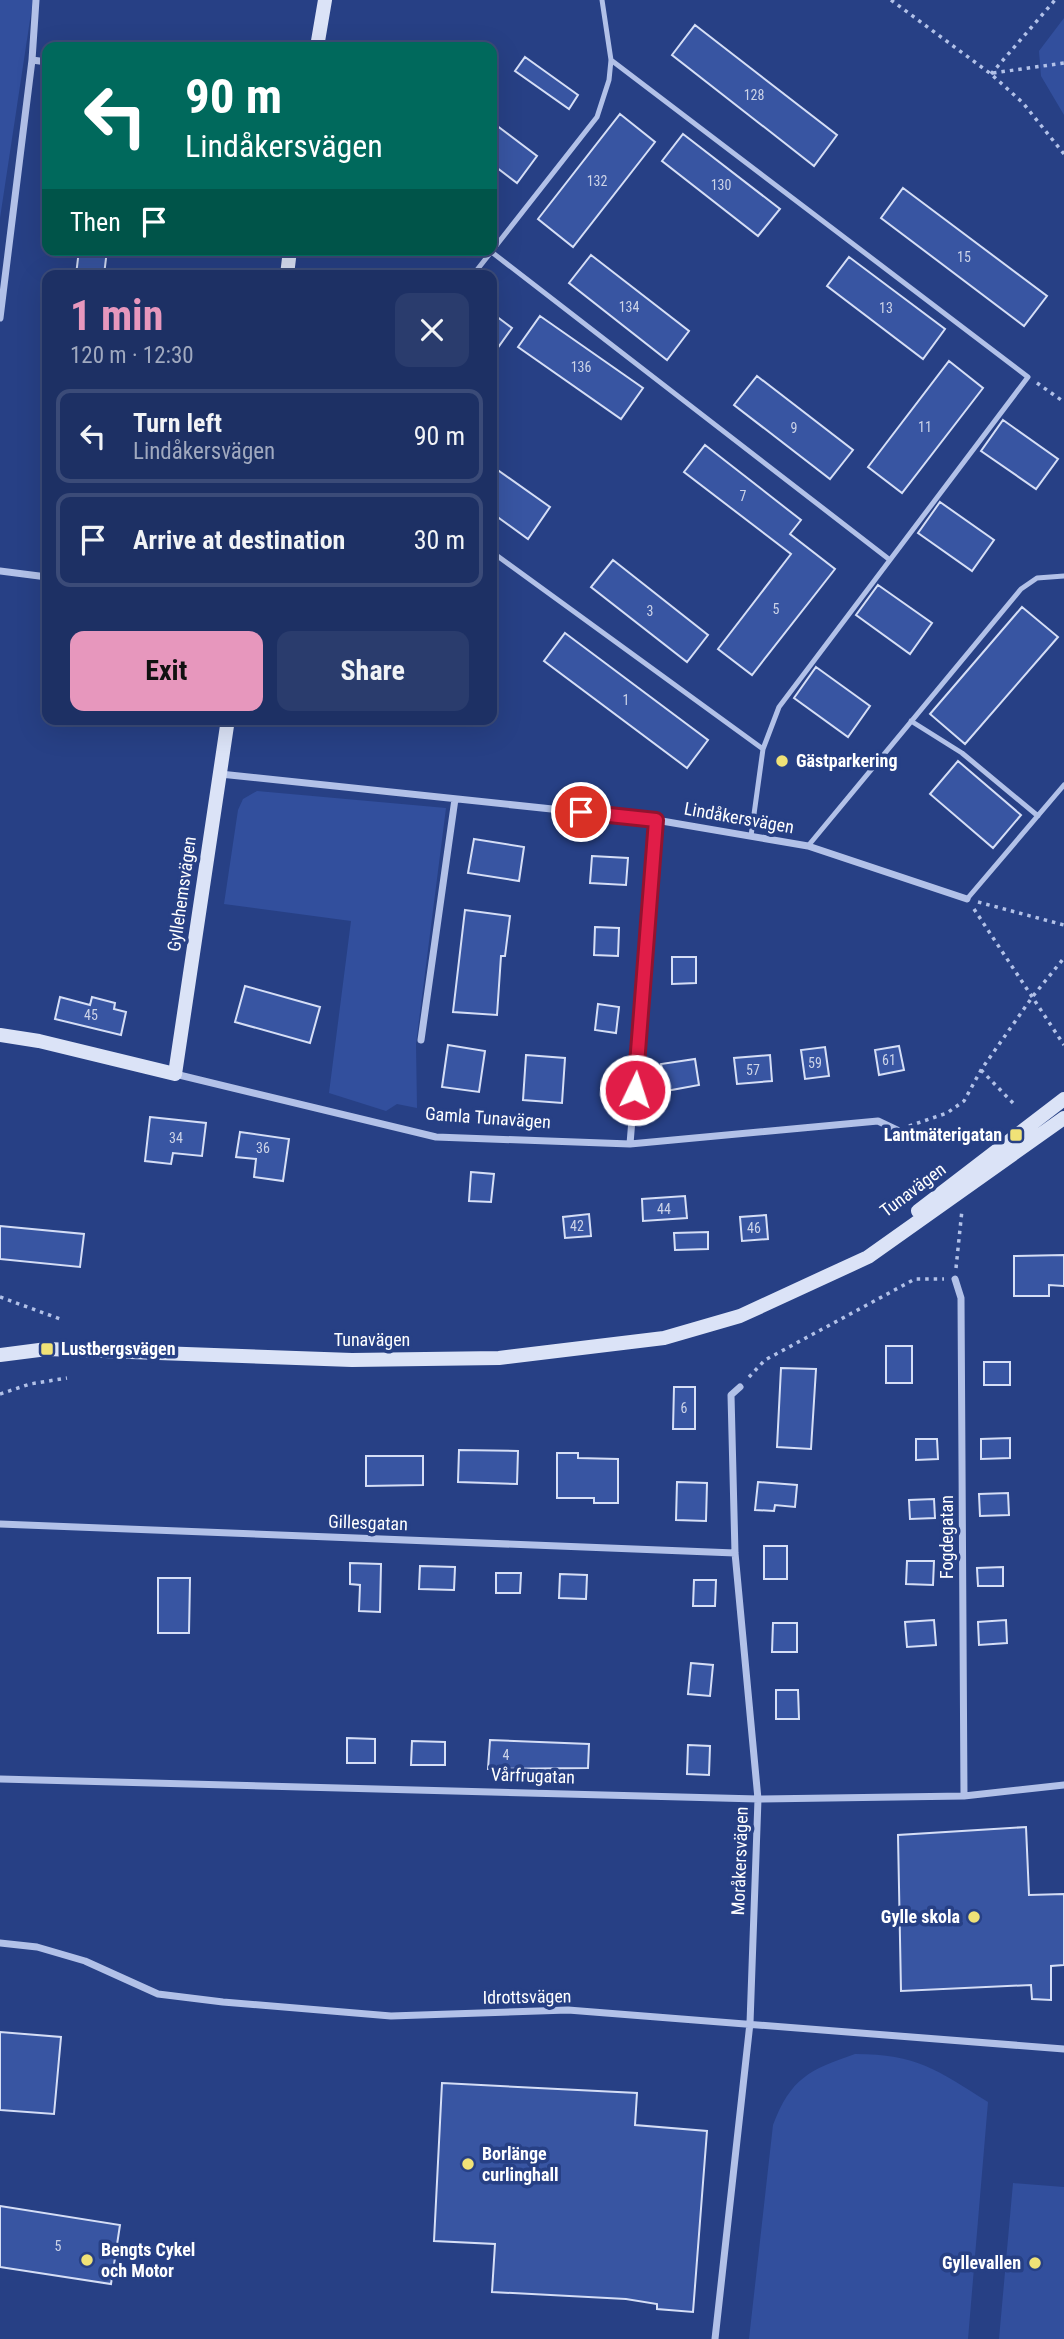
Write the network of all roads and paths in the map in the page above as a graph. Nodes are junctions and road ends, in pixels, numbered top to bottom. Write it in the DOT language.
graph roads {
  1 [pos="36,0"];
  2 [pos="325,0"];
  3 [pos="602,0"];
  4 [pos="891,0"];
  5 [pos="1055,0"];
  6 [pos="318,42"];
  7 [pos="32,60"];
  8 [pos="611,60"];
  9 [pos="42,61"];
  10 [pos="1064,63"];
  11 [pos="991,74"];
  12 [pos="1064,154"];
  13 [pos="497,242"];
  14 [pos="4,253"];
  15 [pos="496,256"];
  16 [pos="0,318"];
  17 [pos="1028,377"];
  18 [pos="1064,402"];
  19 [pos="497,556"];
  20 [pos="890,560"];
  21 [pos="0,571"];
  22 [pos="42,576"];
  23 [pos="1064,576"];
  24 [pos="911,721"];
  25 [pos="227,725"];
  26 [pos="762,749"];
  27 [pos="220,774"];
  28 [pos="1064,785"];
  29 [pos="455,799"];
  30 [pos="1038,816"];
  31 [pos="656,820"];
  32 [pos="751,836"];
  33 [pos="808,846"];
  34 [pos="967,899"];
  35 [pos="1064,925"];
  36 [pos="1064,958"];
  37 [pos="1033,996"];
  38 [pos="0,1035"];
  39 [pos="421,1040"];
  40 [pos="1064,1045"];
  41 [pos="981,1070"];
  42 [pos="175,1074"];
  43 [pos="1064,1099"];
  44 [pos="1013,1103"];
  45 [pos="1064,1118"];
  46 [pos="897,1130"];
  47 [pos="630,1144"];
  48 [pos="963,1200"];
  49 [pos="955,1279"];
  50 [pos="0,1297"];
  51 [pos="740,1316"];
  52 [pos="63,1320"];
  53 [pos="0,1355"];
  54 [pos="67,1378"];
  55 [pos="740,1387"];
  56 [pos="0,1394"];
  57 [pos="0,1524"];
  58 [pos="735,1553"];
  59 [pos="0,1779"];
  60 [pos="1064,1785"];
  61 [pos="964,1796"];
  62 [pos="758,1799"];
  63 [pos="0,1943"];
  64 [pos="750,2023"];
  65 [pos="1064,2049"];
  66 [pos="715,2339"];
  1 -- 7 [label="street"];
  2 -- 6 [label="street"];
  3 -- 8 [label="lane"];
  4 -- 11 [label="path"];
  5 -- 11 [label="path"];
  7 -- 9 [label="street"];
  7 -- 14 [label="street"];
  8 -- 13 [label="lane"];
  8 -- 17 [label="lane"];
  10 -- 11 [label="path"];
  11 -- 12 [label="path"];
  14 -- 16 [label="street"];
  15 -- 20 [label="lane"];
  17 -- 18 [label="path"];
  17 -- 20 [label="lane"];
  19 -- 26 [label="lane"];
  20 -- 26 [label="lane"];
  21 -- 22 [label="street"];
  23 -- 24 [label="lane"];
  24 -- 30 [label="lane"];
  24 -- 33 [label="lane"];
  25 -- 27 [label="street, Gyllehemsvägen"];
  26 -- 32 [label="lane"];
  27 -- 29 [label="street, Lindåkersvägen"];
  27 -- 42 [label="street, Gyllehemsvägen"];
  28 -- 30 [label="lane"];
  29 -- 31 [label="street, Lindåkersvägen"];
  29 -- 39 [label="street"];
  30 -- 34 [label="lane"];
  31 -- 32 [label="street, Lindåkersvägen"];
  31 -- 47 [label="street"];
  32 -- 33 [label="street, Lindåkersvägen"];
  33 -- 34 [label="street, Lindåkersvägen"];
  34 -- 35 [label="path"];
  34 -- 37 [label="path"];
  36 -- 37 [label="path"];
  37 -- 40 [label="path"];
  37 -- 41 [label="path"];
  38 -- 42 [label="street, Gamla Tunavägen"];
  41 -- 44 [label="path"];
  41 -- 46 [label="path"];
  42 -- 47 [label="street, Gamla Tunavägen"];
  43 -- 51 [label="street, Tunavägen"];
  45 -- 51 [label="street, Tunavägen"];
  46 -- 47 [label="street, Gamla Tunavägen"];
  48 -- 49 [label="path"];
  49 -- 55 [label="path"];
  49 -- 61 [label="street, Fogdegatan"];
  50 -- 52 [label="path"];
  51 -- 53 [label="street, Tunavägen"];
  54 -- 56 [label="path"];
  55 -- 58 [label="street, Moråkersvägen"];
  57 -- 58 [label="street, Gillesgatan"];
  58 -- 62 [label="street, Moråkersvägen"];
  59 -- 62 [label="street, Vårfrugatan"];
  60 -- 61 [label="street, Vårfrugatan"];
  61 -- 62 [label="street, Vårfrugatan"];
  62 -- 64 [label="street, Moråkersvägen"];
  63 -- 64 [label="street, Idrottsvägen"];
  64 -- 65 [label="street, Idrottsvägen"];
  64 -- 66 [label="street, Moråkersvägen"];
}
